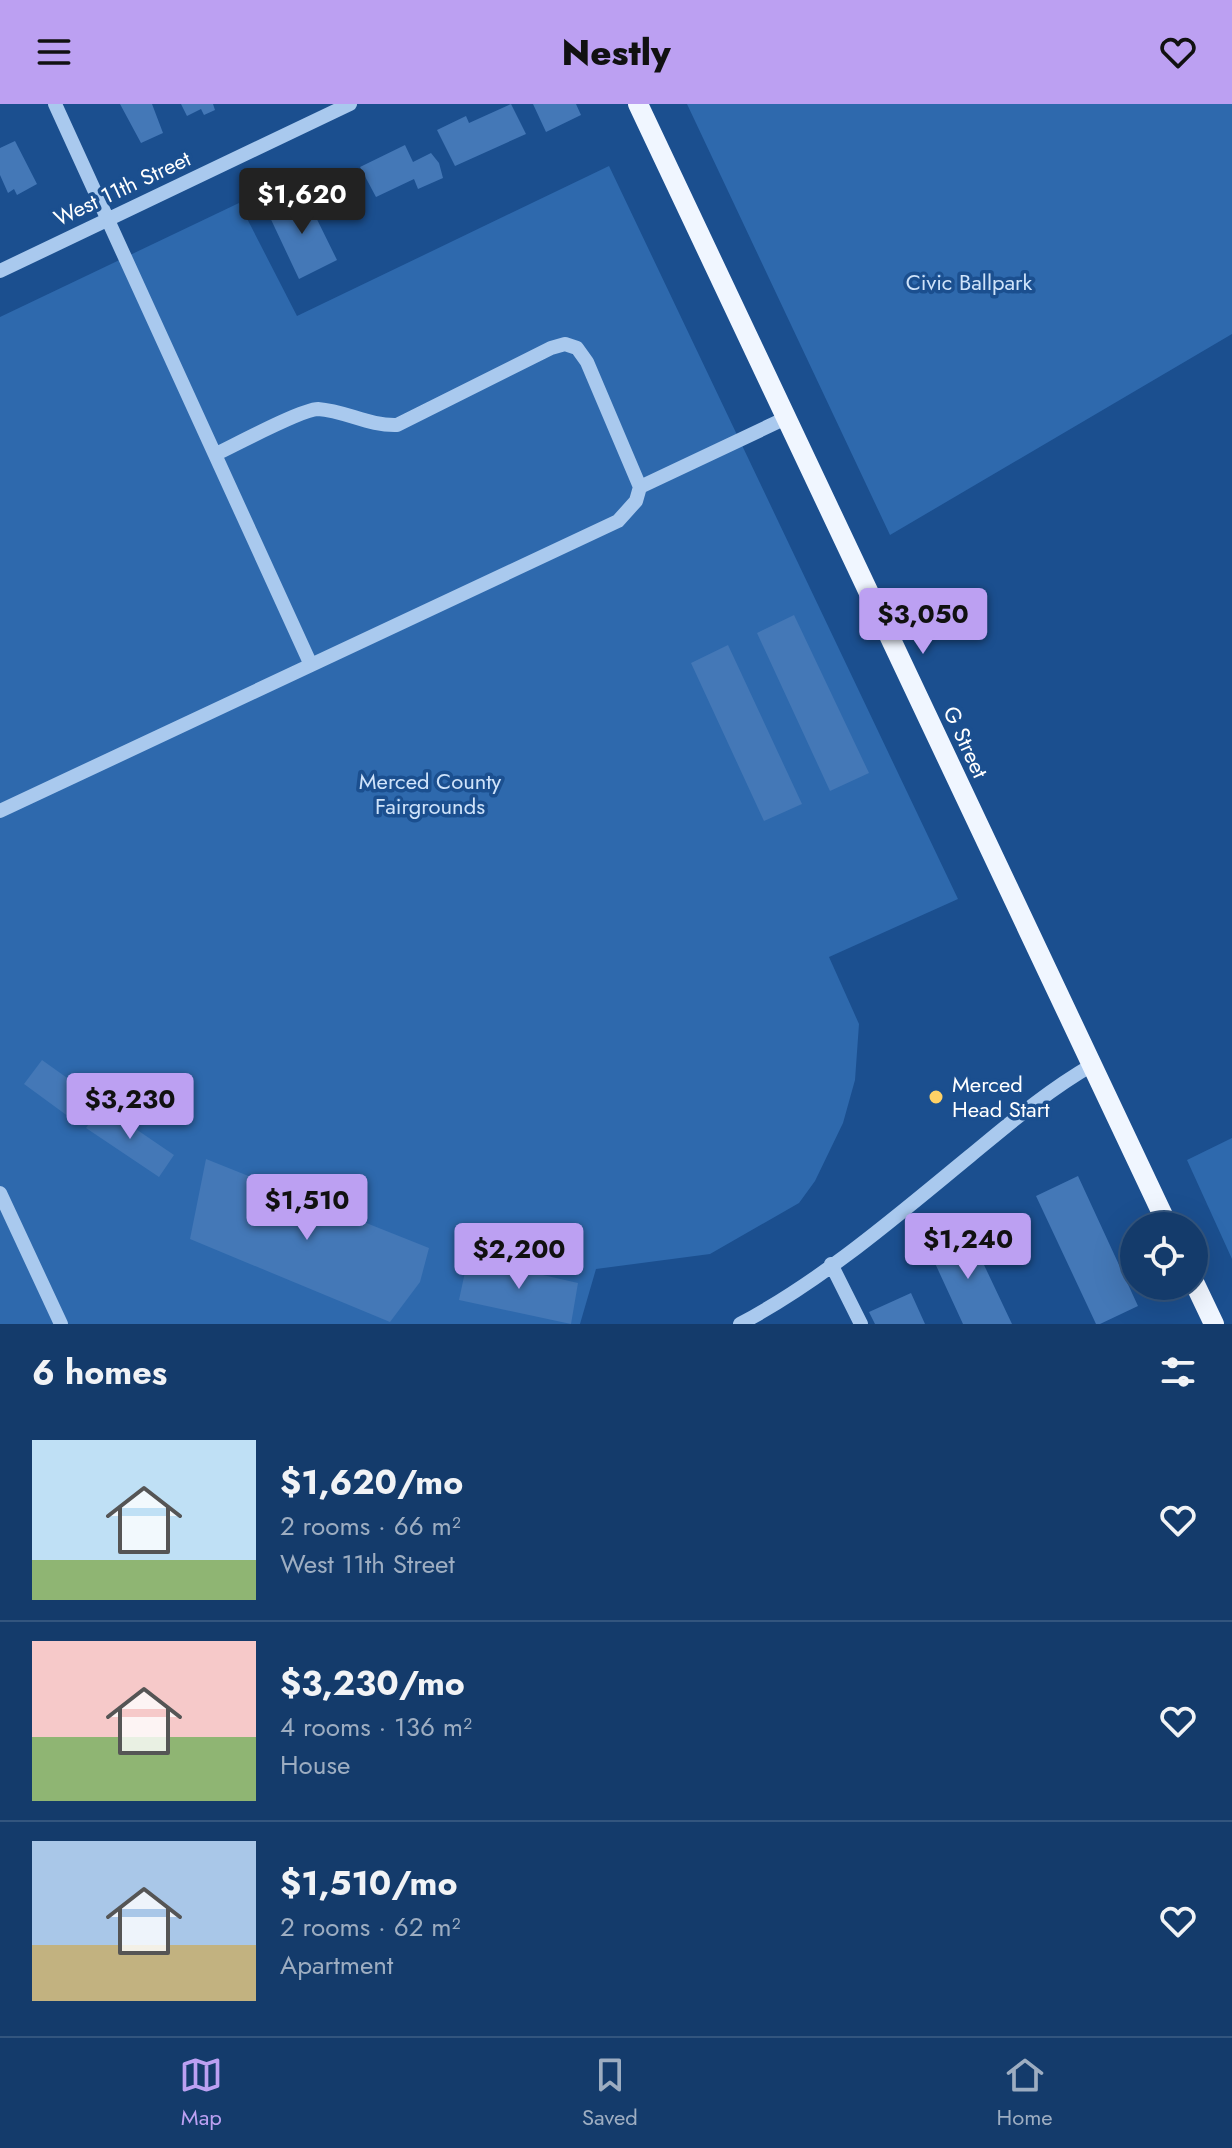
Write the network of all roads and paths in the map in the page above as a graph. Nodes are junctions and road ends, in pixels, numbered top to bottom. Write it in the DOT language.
graph roads {
  1 [pos="55,104"];
  2 [pos="350,104"];
  3 [pos="638,104"];
  4 [pos="110,218"];
  5 [pos="0,271"];
  6 [pos="786,418"];
  7 [pos="216,454"];
  8 [pos="640,487"];
  9 [pos="311,665"];
  10 [pos="0,811"];
  11 [pos="1092,1065"];
  12 [pos="2,1203"];
  13 [pos="1161,1212"];
  14 [pos="831,1264"];
  15 [pos="1203,1300"];
  16 [pos="61,1324"];
  17 [pos="740,1324"];
  18 [pos="861,1324"];
  19 [pos="1214,1324"];
  1 -- 4 [label="street"];
  2 -- 4 [label="street, West 11th Street"];
  3 -- 6 [label="main road, G Street"];
  4 -- 5 [label="street, West 11th Street"];
  4 -- 7 [label="street"];
  6 -- 8 [label="street"];
  6 -- 11 [label="main road, G Street"];
  7 -- 8 [label="street"];
  7 -- 9 [label="street"];
  8 -- 9 [label="street"];
  9 -- 10 [label="street"];
  11 -- 13 [label="main road, G Street"];
  11 -- 14 [label="street"];
  12 -- 16 [label="street"];
  14 -- 17 [label="street"];
  14 -- 18 [label="street"];
  15 -- 19 [label="main road"];
}
